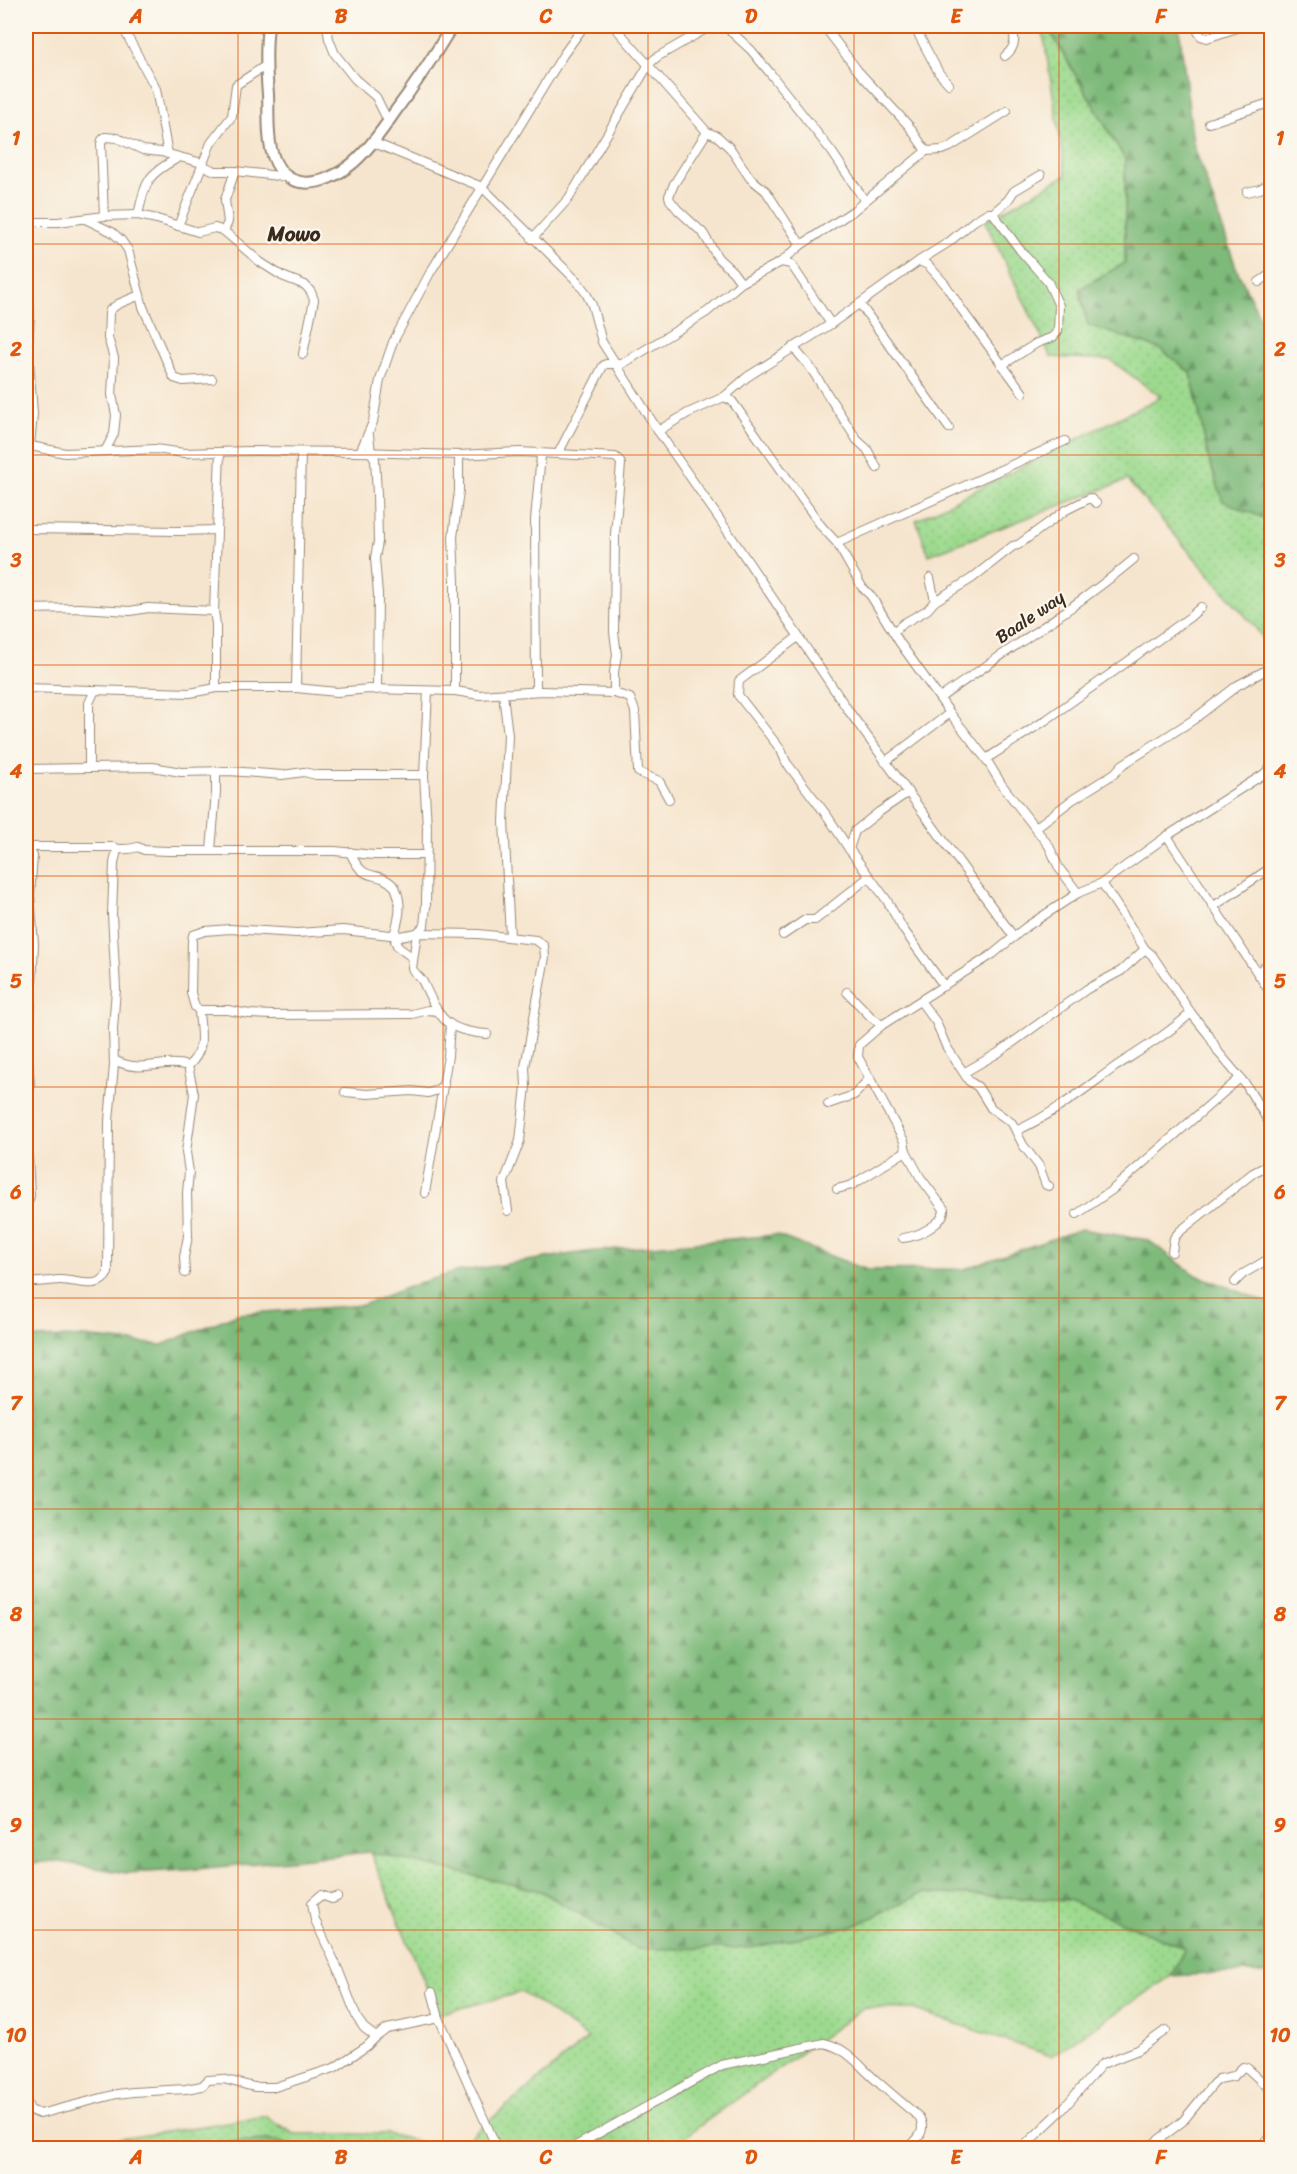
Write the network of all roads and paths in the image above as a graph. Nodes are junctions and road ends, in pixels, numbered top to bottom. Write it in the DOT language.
graph roads {
  1 [pos="122,26"];
  2 [pos="268,26"];
  3 [pos="327,26"];
  4 [pos="452,26"];
  5 [pos="584,26"];
  6 [pos="614,26"];
  7 [pos="711,26"];
  8 [pos="725,26"];
  9 [pos="824,26"];
  10 [pos="914,26"];
  11 [pos="1010,26"];
  12 [pos="1194,26"];
  13 [pos="1243,26"];
  14 [pos="1005,56"];
  15 [pos="650,64"];
  16 [pos="265,66"];
  17 [pos="950,84"];
  18 [pos="1272,102"];
  19 [pos="1007,111"];
  20 [pos="388,121"];
  21 [pos="1209,123"];
  22 [pos="707,132"];
  23 [pos="372,142"];
  24 [pos="926,151"];
  25 [pos="168,154"];
  26 [pos="178,158"];
  27 [pos="202,163"];
  28 [pos="235,171"];
  29 [pos="1041,175"];
  30 [pos="287,177"];
  31 [pos="1272,182"];
  32 [pos="482,188"];
  33 [pos="1247,192"];
  34 [pos="865,201"];
  35 [pos="993,213"];
  36 [pos="138,215"];
  37 [pos="104,216"];
  38 [pos="27,219"];
  39 [pos="84,219"];
  40 [pos="178,226"];
  41 [pos="224,231"];
  42 [pos="532,239"];
  43 [pos="801,245"];
  44 [pos="794,251"];
  45 [pos="919,261"];
  46 [pos="26,262"];
  47 [pos="781,262"];
  48 [pos="791,264"];
  49 [pos="1272,273"];
  50 [pos="1260,282"];
  51 [pos="741,283"];
  52 [pos="140,295"];
  53 [pos="860,304"];
  54 [pos="831,324"];
  55 [pos="793,347"];
  56 [pos="303,354"];
  57 [pos="614,364"];
  58 [pos="1002,365"];
  59 [pos="212,379"];
  60 [pos="1023,393"];
  61 [pos="728,399"];
  62 [pos="949,428"];
  63 [pos="658,431"];
  64 [pos="369,432"];
  65 [pos="112,440"];
  66 [pos="1065,441"];
  67 [pos="28,445"];
  68 [pos="105,451"];
  69 [pos="118,452"];
  70 [pos="220,452"];
  71 [pos="360,452"];
  72 [pos="371,452"];
  73 [pos="301,453"];
  74 [pos="558,454"];
  75 [pos="459,455"];
  76 [pos="541,455"];
  77 [pos="877,468"];
  78 [pos="1096,503"];
  79 [pos="26,529"];
  80 [pos="217,530"];
  81 [pos="837,543"];
  82 [pos="1134,559"];
  83 [pos="930,578"];
  84 [pos="935,601"];
  85 [pos="1201,607"];
  86 [pos="26,609"];
  87 [pos="214,611"];
  88 [pos="893,632"];
  89 [pos="798,637"];
  90 [pos="1272,667"];
  91 [pos="26,688"];
  92 [pos="216,688"];
  93 [pos="296,688"];
  94 [pos="95,690"];
  95 [pos="377,690"];
  96 [pos="428,691"];
  97 [pos="455,691"];
  98 [pos="536,691"];
  99 [pos="614,693"];
  100 [pos="503,694"];
  101 [pos="940,698"];
  102 [pos="950,713"];
  103 [pos="986,759"];
  104 [pos="885,762"];
  105 [pos="1272,766"];
  106 [pos="89,768"];
  107 [pos="26,769"];
  108 [pos="216,771"];
  109 [pos="424,775"];
  110 [pos="907,793"];
  111 [pos="669,799"];
  112 [pos="1035,828"];
  113 [pos="855,831"];
  114 [pos="838,833"];
  115 [pos="1167,836"];
  116 [pos="27,847"];
  117 [pos="40,848"];
  118 [pos="849,849"];
  119 [pos="117,850"];
  120 [pos="211,850"];
  121 [pos="350,852"];
  122 [pos="425,855"];
  123 [pos="33,856"];
  124 [pos="1272,867"];
  125 [pos="869,877"];
  126 [pos="1102,883"];
  127 [pos="1078,893"];
  128 [pos="1214,906"];
  129 [pos="417,933"];
  130 [pos="397,935"];
  131 [pos="783,935"];
  132 [pos="510,937"];
  133 [pos="1014,937"];
  134 [pos="1145,949"];
  135 [pos="413,958"];
  136 [pos="1272,961"];
  137 [pos="1258,972"];
  138 [pos="944,986"];
  139 [pos="847,992"];
  140 [pos="1272,995"];
  141 [pos="921,1002"];
  142 [pos="430,1006"];
  143 [pos="199,1010"];
  144 [pos="1191,1012"];
  145 [pos="450,1024"];
  146 [pos="882,1025"];
  147 [pos="487,1034"];
  148 [pos="114,1060"];
  149 [pos="188,1066"];
  150 [pos="965,1072"];
  151 [pos="870,1078"];
  152 [pos="1240,1078"];
  153 [pos="444,1085"];
  154 [pos="345,1092"];
  155 [pos="828,1104"];
  156 [pos="1272,1127"];
  157 [pos="1016,1131"];
  158 [pos="906,1150"];
  159 [pos="1272,1163"];
  160 [pos="1049,1186"];
  161 [pos="837,1190"];
  162 [pos="425,1193"];
  163 [pos="26,1202"];
  164 [pos="508,1211"];
  165 [pos="1077,1214"];
  166 [pos="903,1238"];
  167 [pos="1172,1252"];
  168 [pos="1272,1257"];
  169 [pos="185,1273"];
  170 [pos="26,1282"];
  171 [pos="1235,1282"];
  172 [pos="337,1897"];
  173 [pos="432,1992"];
  174 [pos="439,2018"];
  175 [pos="1166,2030"];
  176 [pos="376,2037"];
  177 [pos="1272,2091"];
  178 [pos="26,2100"];
  179 [pos="1272,2137"];
  180 [pos="497,2148"];
  181 [pos="573,2148"];
  182 [pos="908,2148"];
  183 [pos="1022,2148"];
  184 [pos="1148,2148"];
  185 [pos="1257,2148"];
  1 -- 25 [label="street"];
  2 -- 16 [label="street"];
  3 -- 20 [label="street"];
  4 -- 20 [label="street"];
  5 -- 32 [label="street"];
  6 -- 15 [label="street"];
  7 -- 15 [label="street"];
  8 -- 34 [label="street"];
  9 -- 24 [label="street"];
  10 -- 17 [label="street"];
  11 -- 14 [label="street"];
  12 -- 13 [label="street"];
  15 -- 22 [label="street"];
  15 -- 42 [label="street"];
  16 -- 27 [label="street"];
  16 -- 30 [label="street"];
  18 -- 21 [label="street"];
  19 -- 24 [label="street"];
  20 -- 23 [label="street"];
  22 -- 43 [label="street"];
  22 -- 51 [label="street"];
  23 -- 30 [label="street"];
  23 -- 32 [label="street"];
  24 -- 34 [label="street"];
  25 -- 26 [label="street"];
  25 -- 37 [label="street"];
  26 -- 27 [label="street"];
  26 -- 36 [label="street"];
  27 -- 28 [label="street"];
  27 -- 40 [label="street"];
  28 -- 30 [label="street"];
  28 -- 41 [label="street"];
  29 -- 35 [label="street"];
  31 -- 33 [label="street"];
  32 -- 42 [label="street"];
  32 -- 64 [label="street"];
  34 -- 43 [label="street"];
  35 -- 45 [label="street"];
  35 -- 58 [label="street"];
  36 -- 37 [label="street"];
  36 -- 40 [label="street"];
  37 -- 39 [label="street"];
  38 -- 39 [label="street"];
  38 -- 46 [label="street"];
  39 -- 52 [label="street"];
  40 -- 41 [label="street"];
  41 -- 56 [label="street"];
  42 -- 57 [label="street"];
  43 -- 44 [label="street"];
  44 -- 47 [label="street"];
  44 -- 48 [label="street"];
  45 -- 53 [label="street"];
  45 -- 58 [label="street"];
  46 -- 67 [label="street"];
  47 -- 48 [label="street"];
  47 -- 51 [label="street"];
  48 -- 54 [label="street"];
  49 -- 50 [label="street"];
  51 -- 57 [label="street"];
  52 -- 59 [label="street"];
  52 -- 65 [label="street"];
  53 -- 54 [label="street"];
  53 -- 62 [label="street"];
  54 -- 55 [label="street"];
  55 -- 61 [label="street"];
  55 -- 77 [label="street"];
  57 -- 63 [label="street"];
  57 -- 74 [label="street"];
  58 -- 60 [label="street"];
  61 -- 63 [label="street"];
  61 -- 81 [label="street"];
  63 -- 89 [label="street"];
  64 -- 71 [label="street"];
  64 -- 72 [label="street"];
  65 -- 68 [label="street"];
  65 -- 69 [label="street"];
  66 -- 81 [label="street"];
  67 -- 68 [label="street"];
  68 -- 69 [label="street"];
  69 -- 70 [label="street"];
  70 -- 73 [label="street"];
  70 -- 80 [label="street"];
  71 -- 72 [label="street"];
  71 -- 73 [label="street"];
  72 -- 75 [label="street"];
  72 -- 95 [label="street"];
  73 -- 93 [label="street"];
  74 -- 76 [label="street"];
  74 -- 99 [label="street"];
  75 -- 76 [label="street"];
  75 -- 97 [label="street"];
  76 -- 98 [label="street"];
  78 -- 84 [label="street"];
  79 -- 80 [label="street"];
  80 -- 87 [label="street"];
  81 -- 88 [label="street"];
  82 -- 101 [label="street, Baale way"];
  83 -- 84 [label="street"];
  84 -- 88 [label="street"];
  85 -- 103 [label="street"];
  86 -- 87 [label="street"];
  87 -- 92 [label="street"];
  88 -- 101 [label="street"];
  89 -- 104 [label="street"];
  89 -- 114 [label="street"];
  90 -- 112 [label="street"];
  91 -- 94 [label="street"];
  92 -- 93 [label="street"];
  92 -- 94 [label="street"];
  93 -- 95 [label="street"];
  94 -- 106 [label="street"];
  95 -- 96 [label="street"];
  96 -- 97 [label="street"];
  96 -- 109 [label="street"];
  97 -- 100 [label="street"];
  98 -- 99 [label="street"];
  98 -- 100 [label="street"];
  99 -- 111 [label="street"];
  100 -- 132 [label="street"];
  101 -- 102 [label="street"];
  102 -- 103 [label="street"];
  102 -- 104 [label="street"];
  103 -- 112 [label="street"];
  104 -- 110 [label="street"];
  105 -- 115 [label="street"];
  106 -- 107 [label="street"];
  106 -- 108 [label="street"];
  108 -- 109 [label="street"];
  108 -- 120 [label="street"];
  109 -- 122 [label="street"];
  110 -- 113 [label="street"];
  110 -- 133 [label="street"];
  112 -- 127 [label="street"];
  113 -- 114 [label="street"];
  113 -- 118 [label="street"];
  114 -- 118 [label="street"];
  115 -- 126 [label="street"];
  115 -- 128 [label="street"];
  116 -- 117 [label="street"];
  116 -- 123 [label="street"];
  117 -- 119 [label="street"];
  117 -- 123 [label="street"];
  118 -- 125 [label="street"];
  119 -- 120 [label="street"];
  119 -- 148 [label="street"];
  120 -- 121 [label="street"];
  121 -- 122 [label="street"];
  121 -- 130 [label="street"];
  122 -- 129 [label="street"];
  123 -- 163 [label="street"];
  124 -- 128 [label="street"];
  125 -- 131 [label="street"];
  125 -- 138 [label="street"];
  126 -- 127 [label="street"];
  126 -- 134 [label="street"];
  127 -- 133 [label="street"];
  128 -- 137 [label="street"];
  129 -- 130 [label="street"];
  129 -- 132 [label="street"];
  129 -- 135 [label="street"];
  130 -- 135 [label="street"];
  130 -- 143 [label="street"];
  132 -- 164 [label="street"];
  133 -- 138 [label="street"];
  134 -- 144 [label="street"];
  134 -- 150 [label="street"];
  135 -- 142 [label="street"];
  136 -- 137 [label="street"];
  137 -- 140 [label="street"];
  138 -- 141 [label="street"];
  139 -- 146 [label="street"];
  141 -- 146 [label="street"];
  141 -- 150 [label="street"];
  142 -- 143 [label="street"];
  142 -- 145 [label="street"];
  143 -- 149 [label="street"];
  144 -- 152 [label="street"];
  144 -- 157 [label="street"];
  145 -- 147 [label="street"];
  145 -- 153 [label="street"];
  146 -- 151 [label="street"];
  148 -- 149 [label="street"];
  148 -- 170 [label="street"];
  149 -- 169 [label="street"];
  150 -- 157 [label="street"];
  151 -- 155 [label="street"];
  151 -- 158 [label="street"];
  152 -- 156 [label="street"];
  152 -- 165 [label="street"];
  153 -- 154 [label="street"];
  153 -- 162 [label="street"];
  157 -- 160 [label="street"];
  158 -- 161 [label="street"];
  158 -- 166 [label="street"];
  159 -- 167 [label="street"];
  168 -- 171 [label="street"];
  172 -- 176 [label="street"];
  173 -- 174 [label="street"];
  174 -- 176 [label="street"];
  174 -- 180 [label="street"];
  175 -- 183 [label="street"];
  176 -- 178 [label="street"];
  177 -- 184 [label="street"];
  179 -- 185 [label="street"];
  181 -- 182 [label="street"];
}
